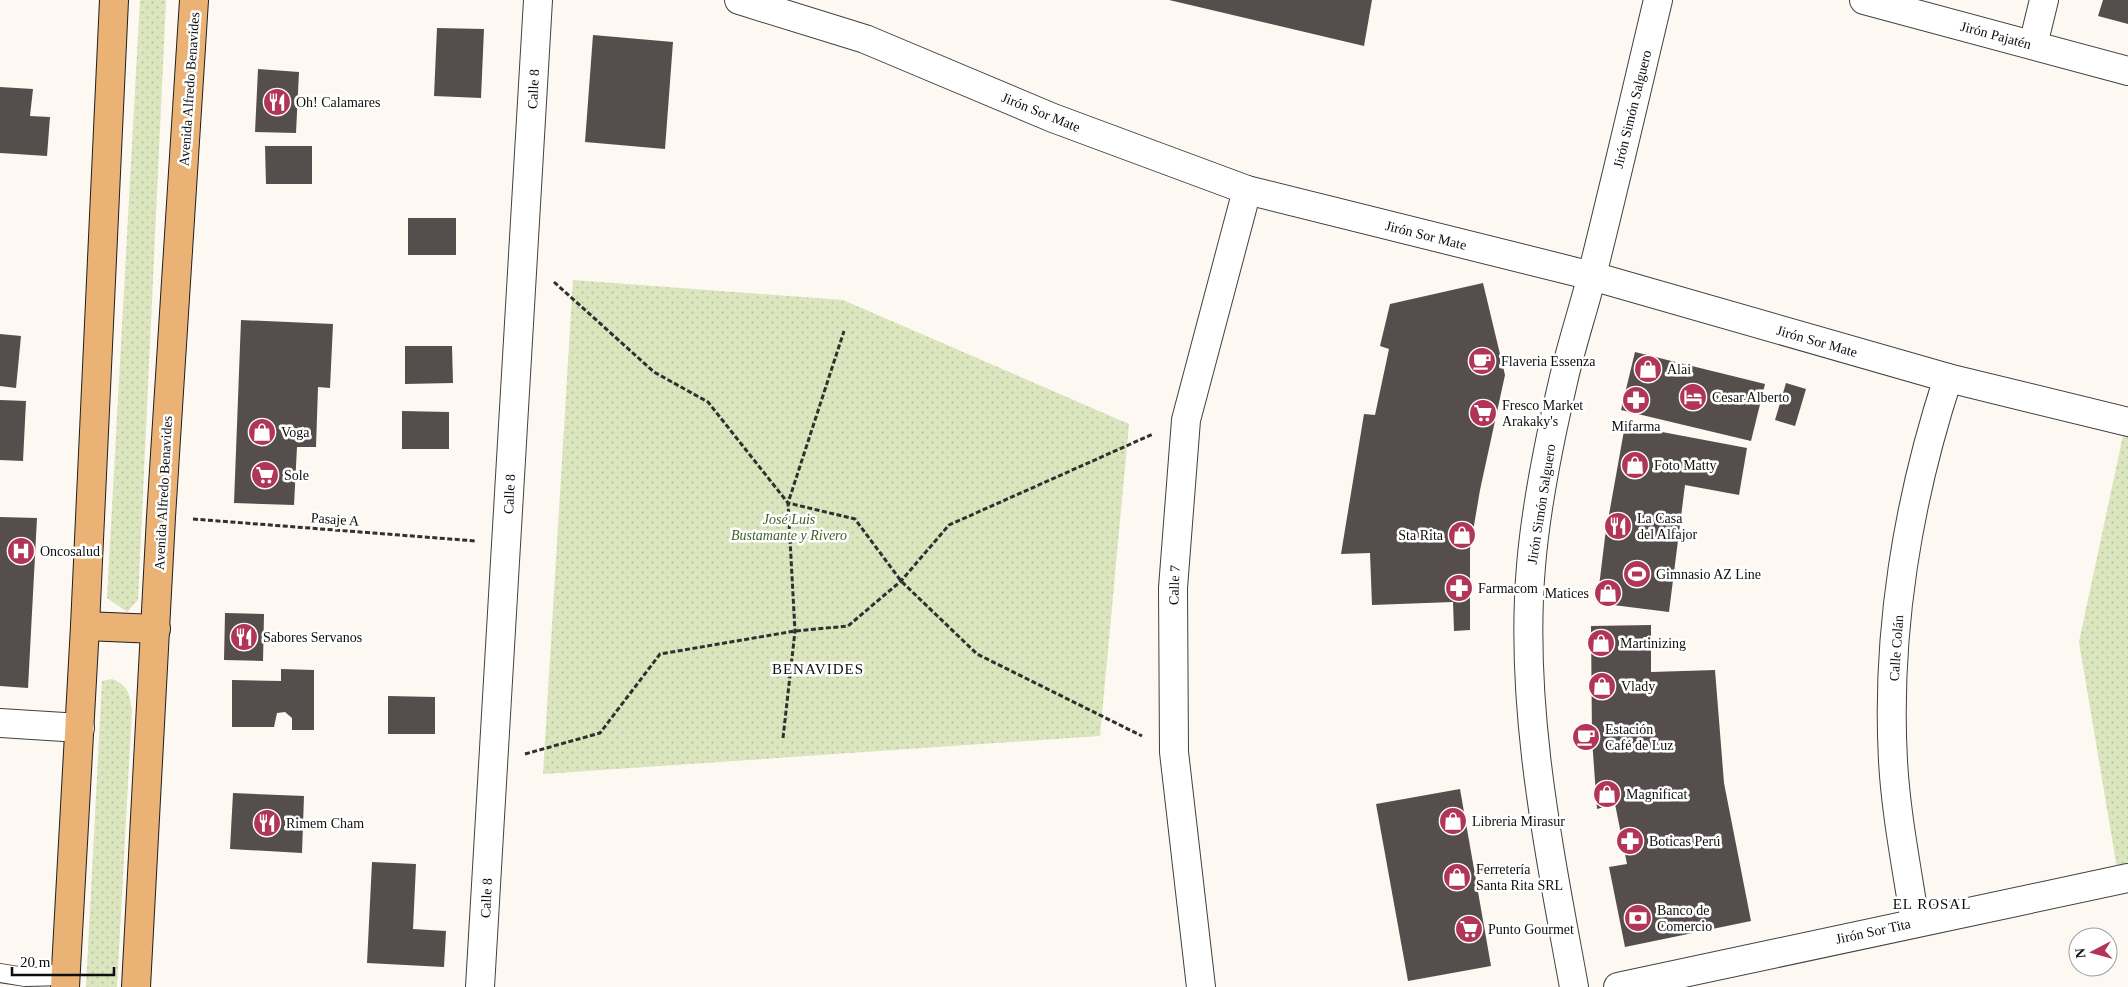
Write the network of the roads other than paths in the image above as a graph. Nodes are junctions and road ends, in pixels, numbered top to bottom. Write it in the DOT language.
graph roads {
  1 [pos="114,0"];
  2 [pos="194,0"];
  3 [pos="538,0"];
  4 [pos="739,0"];
  5 [pos="1658,0"];
  6 [pos="1864,0"];
  7 [pos="2044,0"];
  8 [pos="2032,45"];
  9 [pos="2128,71"];
  10 [pos="1247,190"];
  11 [pos="1592,276"];
  12 [pos="1948,378"];
  13 [pos="2128,422"];
  14 [pos="85,626"];
  15 [pos="156,629"];
  16 [pos="0,723"];
  17 [pos="80,728"];
  18 [pos="2128,878"];
  19 [pos="1915,922"];
  20 [pos="0,973"];
  21 [pos="65,982"];
  22 [pos="136,987"];
  23 [pos="480,987"];
  24 [pos="1201,987"];
  25 [pos="1574,987"];
  26 [pos="1618,987"];
  1 -- 14 [label="main road"];
  2 -- 15 [label="main road, Avenida Alfredo Benavides"];
  3 -- 23 [label="street, Calle 8"];
  4 -- 10 [label="street, Jirón Sor Mate"];
  5 -- 11 [label="street, Jirón Simón Salguero"];
  6 -- 8 [label="street, Jirón Pajatén"];
  7 -- 8 [label="street"];
  8 -- 9 [label="street, Jirón Pajatén"];
  10 -- 11 [label="street, Jirón Sor Mate"];
  10 -- 24 [label="street, Calle 7"];
  11 -- 12 [label="street, Jirón Sor Mate"];
  11 -- 25 [label="street, Jirón Simón Salguero"];
  12 -- 13 [label="street, Jirón Sor Mate"];
  12 -- 19 [label="street, Calle Colán"];
  14 -- 15 [label="main road"];
  14 -- 17 [label="main road"];
  15 -- 22 [label="main road, Avenida Alfredo Benavides"];
  16 -- 17 [label="street"];
  17 -- 21 [label="main road"];
  18 -- 19 [label="street, Jirón Sor Tita"];
  19 -- 26 [label="street, Jirón Sor Tita"];
  20 -- 21 [label="lane"];
}
